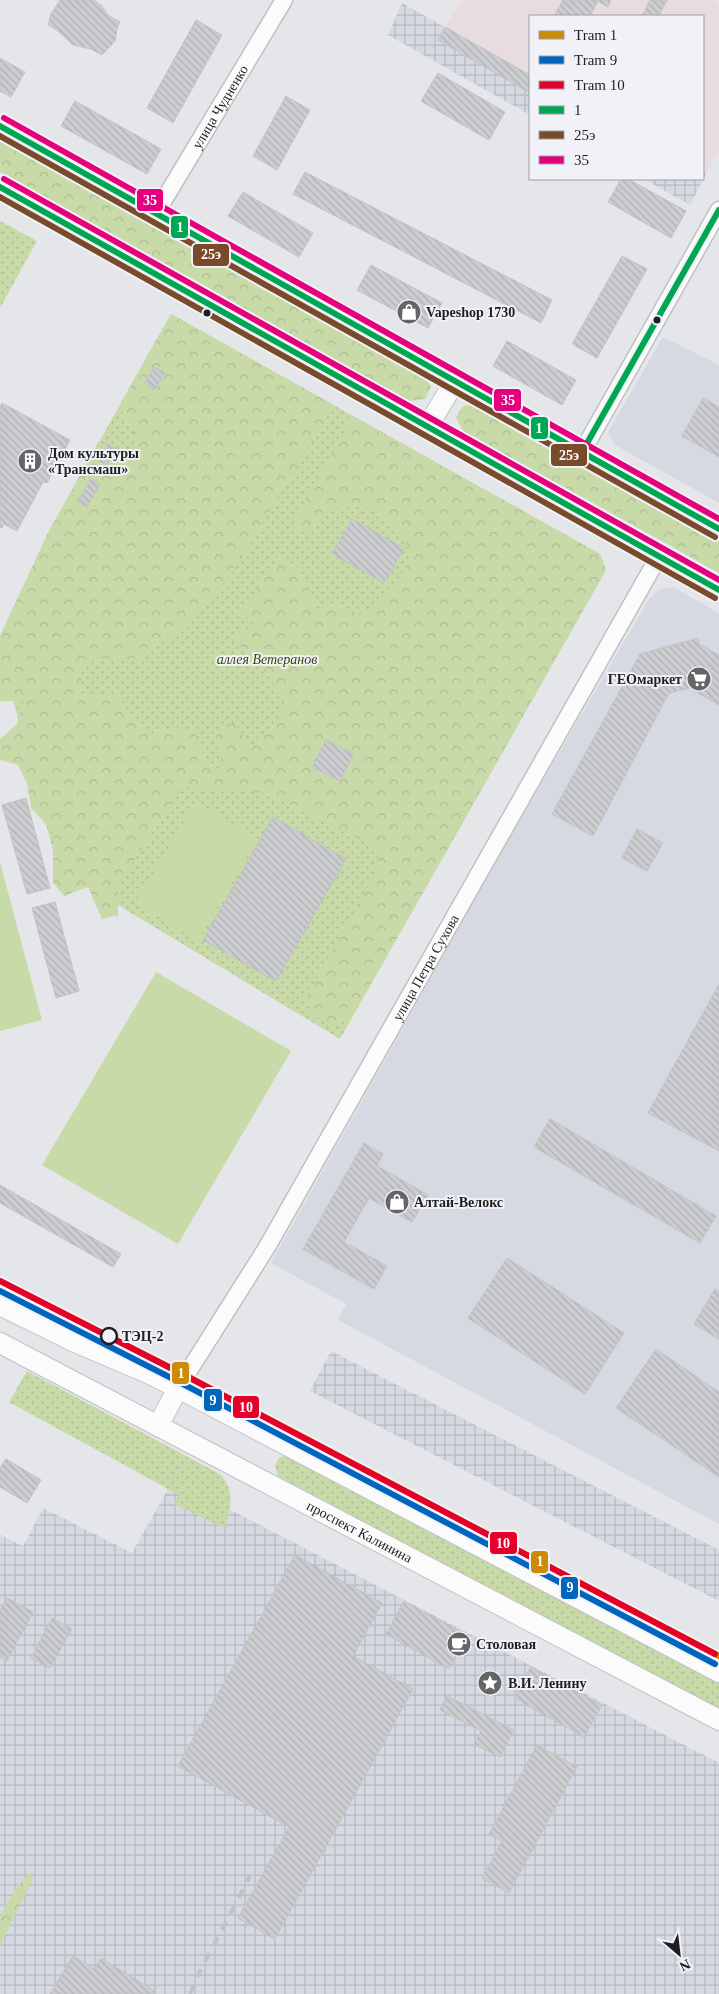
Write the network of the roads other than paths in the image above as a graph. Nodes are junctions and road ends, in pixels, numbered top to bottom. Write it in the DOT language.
graph roads {
  1 [pos="284,0"];
  2 [pos="0,126"];
  3 [pos="0,187"];
  4 [pos="719,210"];
  5 [pos="156,213"];
  6 [pos="455,381"];
  7 [pos="428,426"];
  8 [pos="582,452"];
  9 [pos="719,529"];
  10 [pos="659,556"];
  11 [pos="719,590"];
  12 [pos="0,1305"];
  13 [pos="0,1342"];
  14 [pos="183,1382"];
  15 [pos="158,1426"];
  16 [pos="719,1672"];
  17 [pos="719,1720"];
  1 -- 5 [label="street, улица Чудненко"];
  2 -- 5 [label="main road"];
  3 -- 7 [label="main road"];
  4 -- 8 [label="street"];
  5 -- 6 [label="main road"];
  6 -- 7 [label="main road"];
  6 -- 8 [label="main road"];
  7 -- 10 [label="main road"];
  8 -- 9 [label="main road"];
  10 -- 11 [label="main road"];
  10 -- 14 [label="street, улица Петра Сухова"];
  12 -- 14 [label="main road"];
  13 -- 15 [label="main road, проспект Калинина"];
  14 -- 15 [label="main road"];
  14 -- 16 [label="main road"];
  15 -- 17 [label="main road, проспект Калинина"];
}
